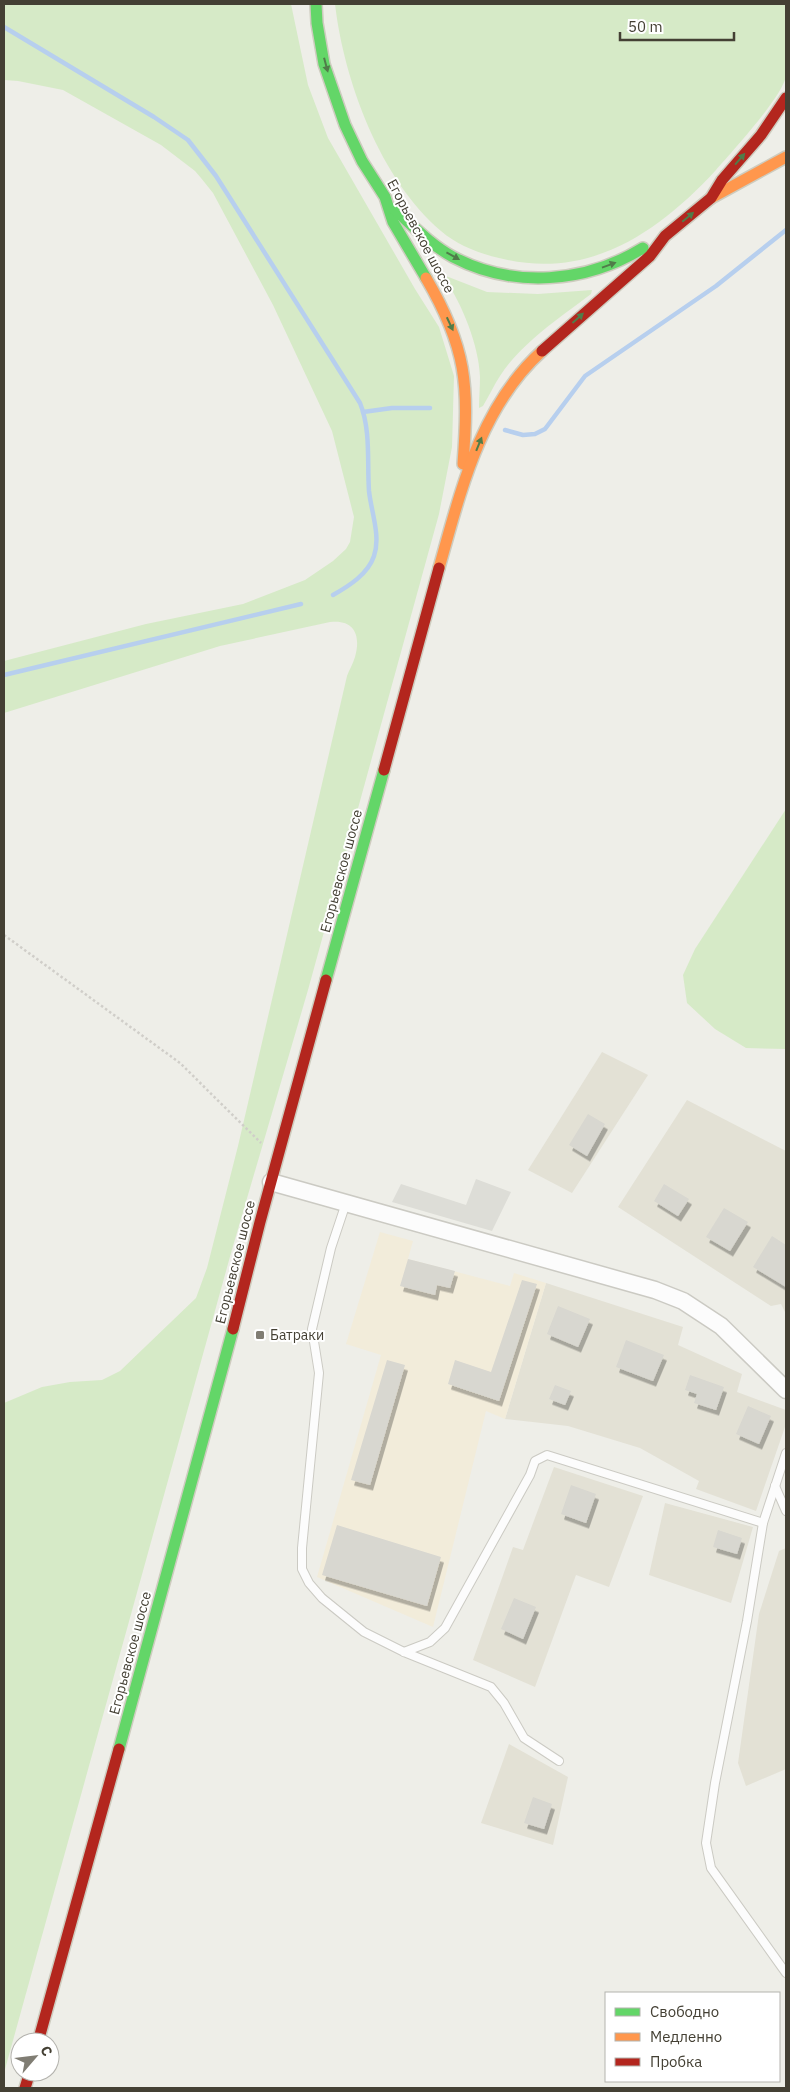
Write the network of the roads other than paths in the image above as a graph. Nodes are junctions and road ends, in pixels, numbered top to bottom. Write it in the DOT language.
graph roads {
  1 [pos="311,4"];
  2 [pos="316,4"];
  3 [pos="316,17"];
  4 [pos="786,98"];
  5 [pos="786,157"];
  6 [pos="710,198"];
  7 [pos="388,203"];
  8 [pos="665,236"];
  9 [pos="461,489"];
  10 [pos="271,1182"];
  11 [pos="346,1203"];
  12 [pos="786,1390"];
  13 [pos="786,1452"];
  14 [pos="775,1486"];
  15 [pos="786,1511"];
  16 [pos="763,1523"];
  17 [pos="404,1652"];
  18 [pos="559,1761"];
  19 [pos="786,1974"];
  20 [pos="41,2032"];
  1 -- 3 [label="main road"];
  2 -- 3 [label="main road, Егорьевское шоссе"];
  3 -- 7 [label="main road, Егорьевское шоссе, one-way"];
  6 -- 4 [label="main road, Егорьевское шоссе, one-way"];
  5 -- 6 [label="main road"];
  8 -- 6 [label="main road, Егорьевское шоссе, one-way"];
  7 -- 8 [label="main road, one-way"];
  7 -- 9 [label="main road, Егорьевское шоссе, one-way"];
  9 -- 8 [label="main road, Егорьевское шоссе, one-way"];
  9 -- 10 [label="main road, Егорьевское шоссе"];
  10 -- 11 [label="street"];
  10 -- 20 [label="main road, Егорьевское шоссе"];
  11 -- 12 [label="street"];
  11 -- 17 [label="lane"];
  13 -- 14 [label="lane"];
  14 -- 15 [label="lane"];
  14 -- 16 [label="lane"];
  16 -- 17 [label="lane"];
  16 -- 19 [label="lane"];
  17 -- 18 [label="lane"];
}
